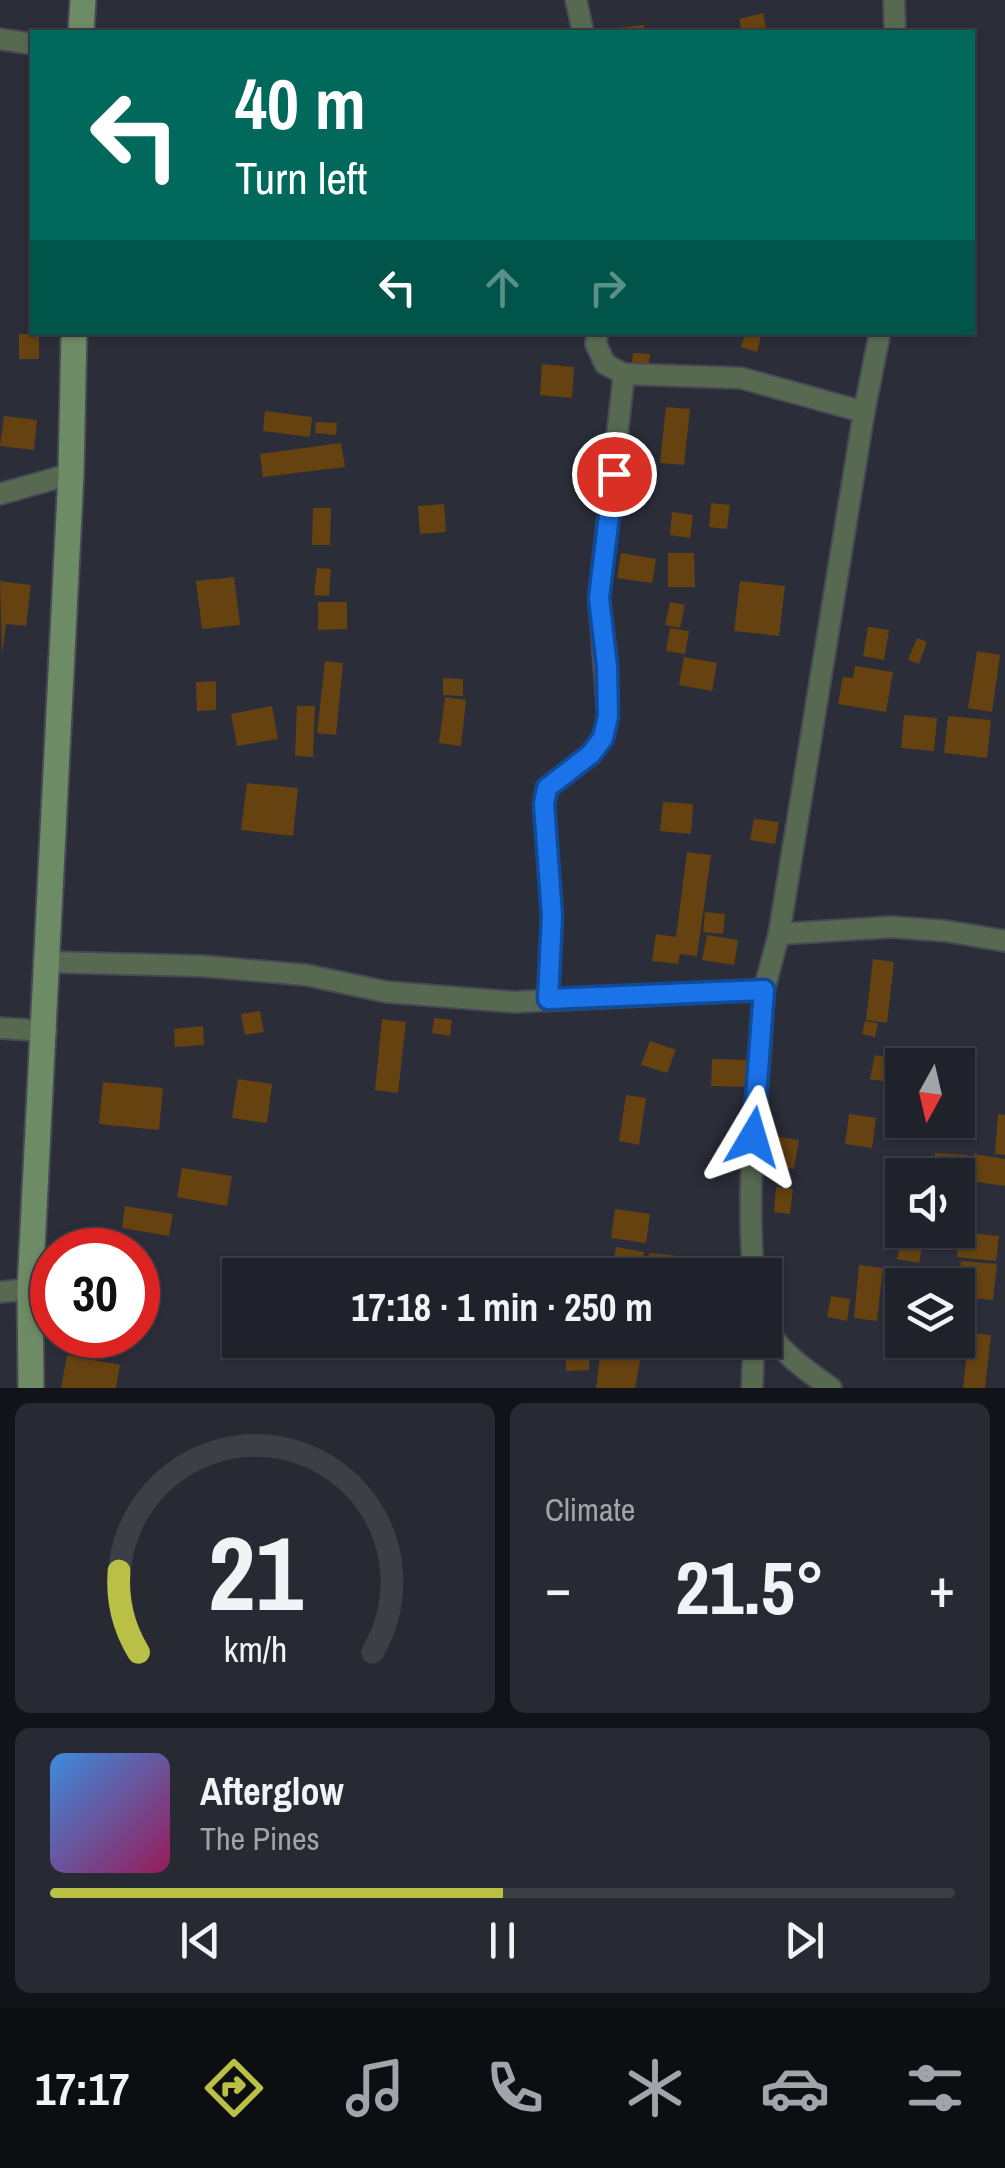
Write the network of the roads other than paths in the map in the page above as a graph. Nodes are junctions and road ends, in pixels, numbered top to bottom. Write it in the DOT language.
graph roads {
  1 [pos="83,0"];
  2 [pos="576,0"];
  3 [pos="894,0"];
  4 [pos="81,30"];
  5 [pos="583,30"];
  6 [pos="895,30"];
  7 [pos="0,40"];
  8 [pos="30,44"];
  9 [pos="74,335"];
  10 [pos="597,335"];
  11 [pos="879,335"];
  12 [pos="624,374"];
  13 [pos="864,412"];
  14 [pos="72,474"];
  15 [pos="0,494"];
  16 [pos="779,934"];
  17 [pos="1005,941"];
  18 [pos="49,962"];
  19 [pos="764,990"];
  20 [pos="548,999"];
  21 [pos="0,1028"];
  22 [pos="46,1031"];
  23 [pos="34,1228"];
  24 [pos="752,1258"];
  25 [pos="30,1289"];
  26 [pos="0,1292"];
  27 [pos="782,1349"];
  28 [pos="31,1358"];
  29 [pos="753,1358"];
  30 [pos="32,1388"];
  31 [pos="752,1388"];
  32 [pos="831,1388"];
  1 -- 4 [label="main road"];
  2 -- 5 [label="street"];
  3 -- 6 [label="street"];
  7 -- 8 [label="street"];
  9 -- 14 [label="main road"];
  10 -- 12 [label="street"];
  11 -- 13 [label="street"];
  12 -- 13 [label="street"];
  12 -- 20 [label="street"];
  13 -- 16 [label="street"];
  14 -- 15 [label="street"];
  14 -- 18 [label="main road"];
  16 -- 17 [label="street"];
  16 -- 19 [label="street"];
  18 -- 20 [label="street"];
  18 -- 22 [label="main road"];
  19 -- 20 [label="street"];
  19 -- 24 [label="street"];
  21 -- 22 [label="street"];
  22 -- 23 [label="main road"];
  25 -- 26 [label="street"];
  27 -- 32 [label="street"];
  28 -- 30 [label="main road"];
  29 -- 31 [label="street"];
}
